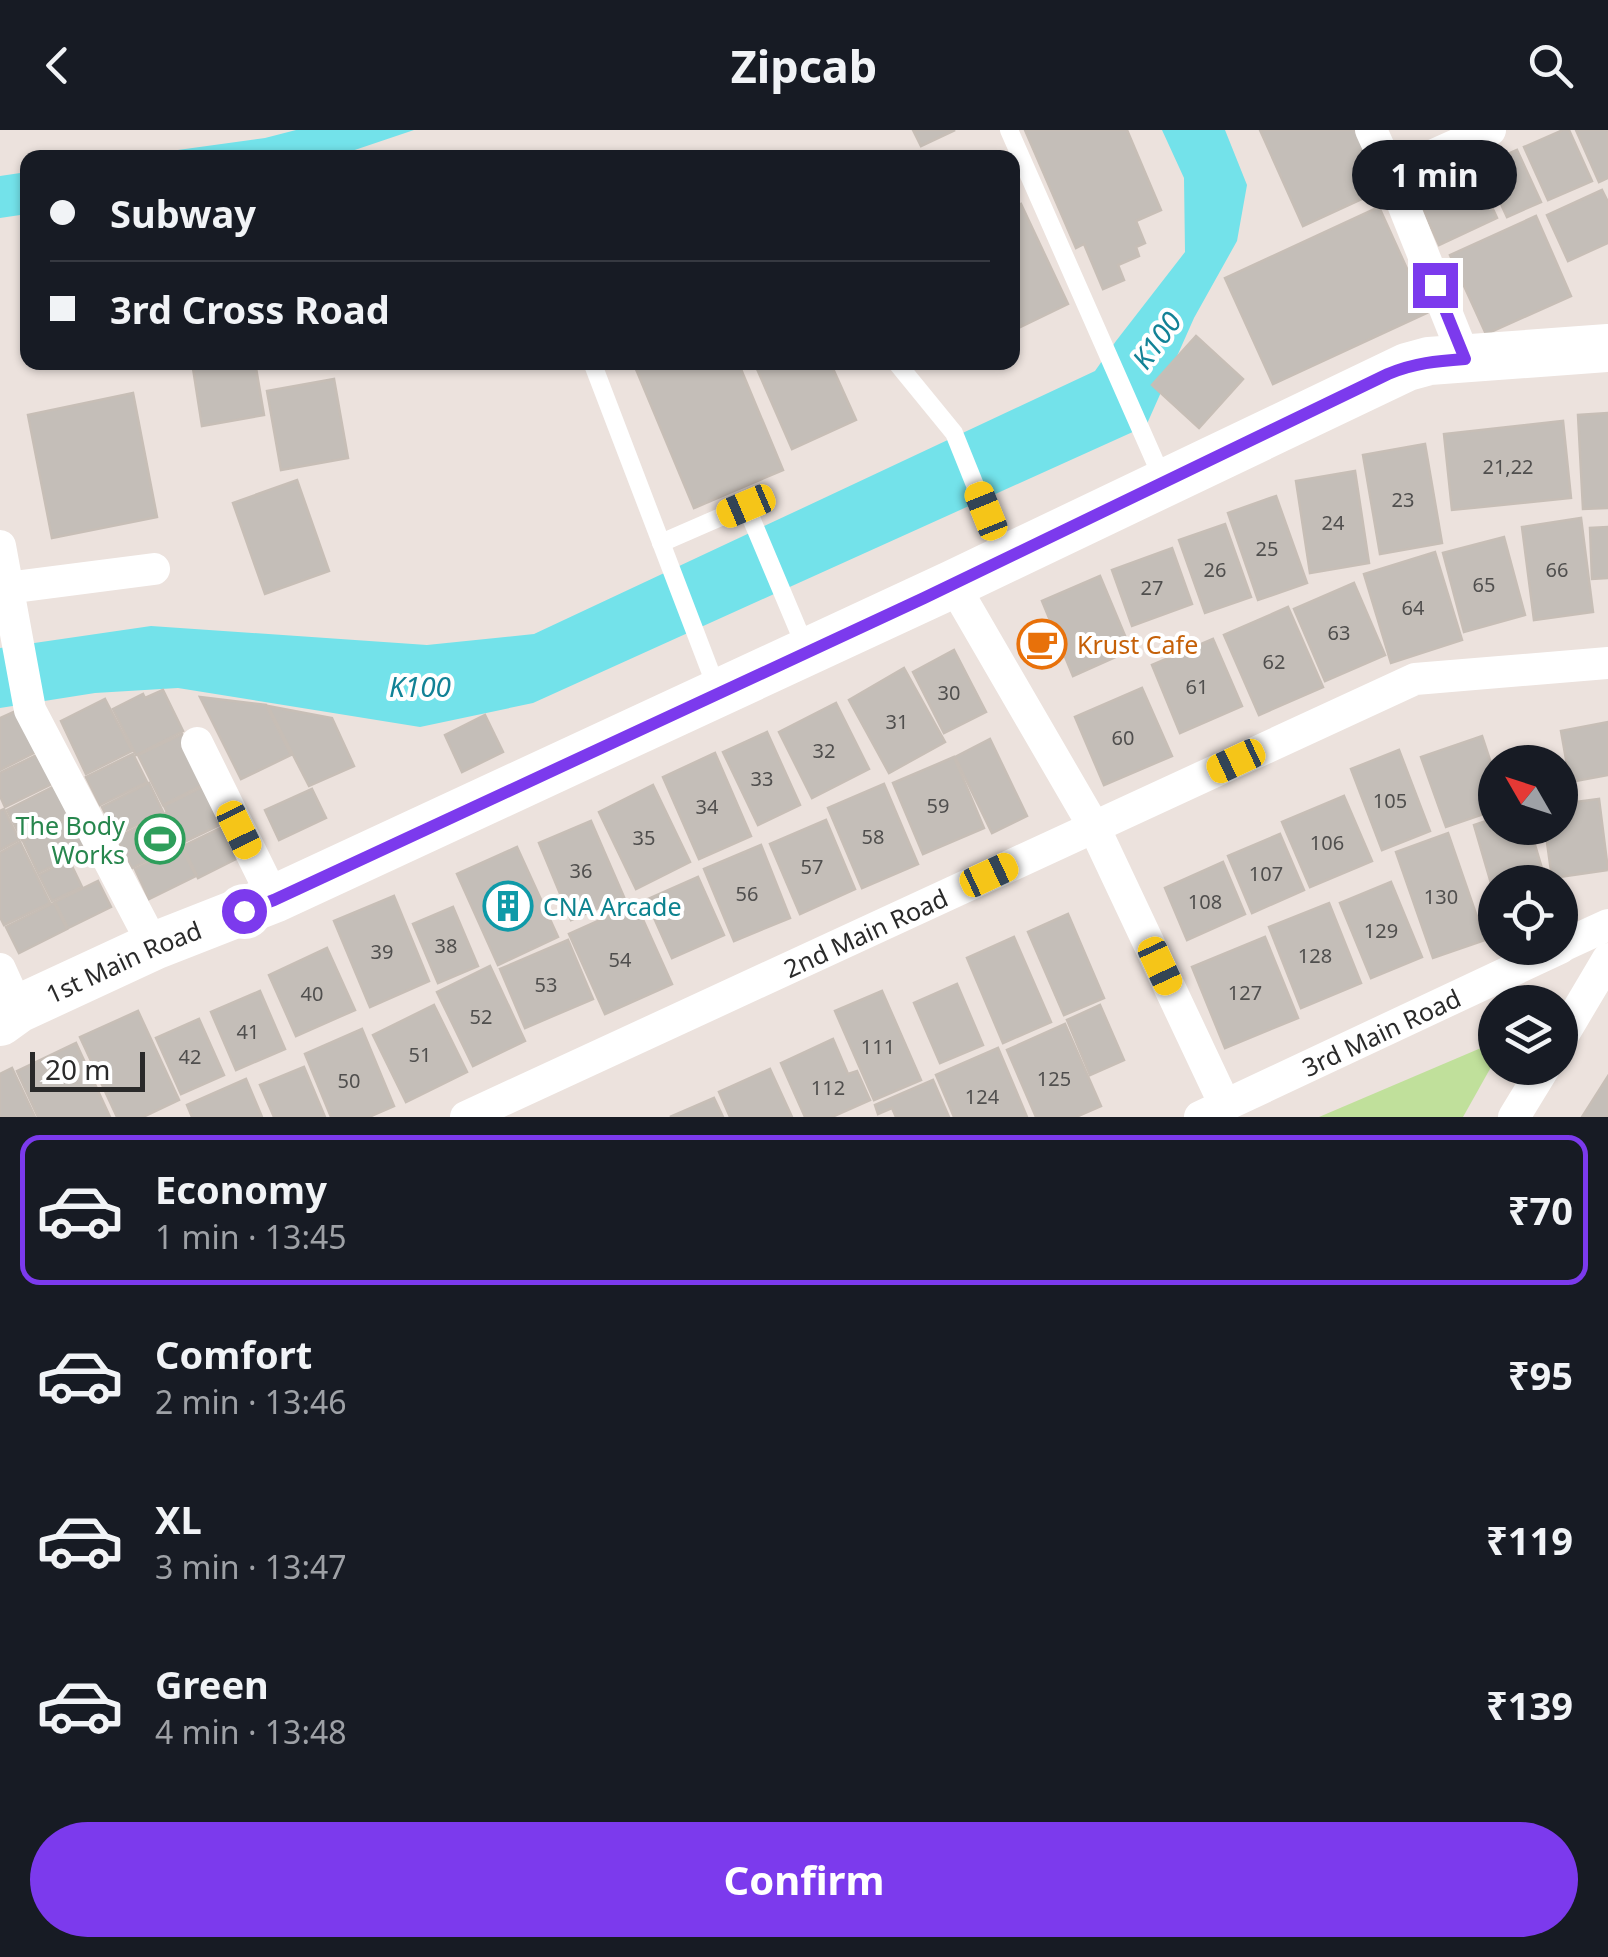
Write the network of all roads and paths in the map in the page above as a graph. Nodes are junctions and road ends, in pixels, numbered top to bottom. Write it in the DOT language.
graph roads {
  1 [pos="1371,130"];
  2 [pos="1490,130"];
  3 [pos="1020,155"];
  4 [pos="1391,174"];
  5 [pos="1608,348"];
  6 [pos="1465,359"];
  7 [pos="595,370"];
  8 [pos="903,370"];
  9 [pos="1164,482"];
  10 [pos="661,542"];
  11 [pos="0,546"];
  12 [pos="1005,559"];
  13 [pos="154,568"];
  14 [pos="953,584"];
  15 [pos="3,588"];
  16 [pos="808,652"];
  17 [pos="1608,663"];
  18 [pos="718,693"];
  19 [pos="197,742"];
  20 [pos="1094,827"];
  21 [pos="274,900"];
  22 [pos="1608,925"];
  23 [pos="1578,939"];
  24 [pos="154,946"];
  25 [pos="1608,959"];
  26 [pos="1522,965"];
  27 [pos="4,1002"];
  28 [pos="1578,1010"];
  29 [pos="1534,1085"];
  30 [pos="1212,1111"];
  31 [pos="466,1117"];
  32 [pos="1514,1117"];
  1 -- 4 [label="street"];
  2 -- 4 [label="street"];
  3 -- 9 [label="lane"];
  4 -- 6 [label="street"];
  5 -- 6 [label="street, 1st Main Road"];
  6 -- 9 [label="street, 1st Main Road"];
  7 -- 10 [label="lane"];
  8 -- 12 [label="lane"];
  9 -- 12 [label="street, 1st Main Road"];
  10 -- 16 [label="lane"];
  10 -- 18 [label="lane"];
  11 -- 15 [label="street"];
  12 -- 14 [label="street, 1st Main Road"];
  13 -- 15 [label="street"];
  14 -- 16 [label="street, 1st Main Road"];
  14 -- 20 [label="street"];
  15 -- 24 [label="street"];
  16 -- 18 [label="street, 1st Main Road"];
  17 -- 20 [label="street, 2nd Main Road"];
  18 -- 21 [label="street, 1st Main Road"];
  19 -- 21 [label="street"];
  20 -- 30 [label="street"];
  20 -- 31 [label="street, 2nd Main Road"];
  21 -- 24 [label="street, 1st Main Road"];
  22 -- 23 [label="street, 3rd Main Road"];
  24 -- 27 [label="street, 1st Main Road"];
  25 -- 28 [label="street"];
  26 -- 30 [label="street, 3rd Main Road"];
  29 -- 32 [label="street"];
}
